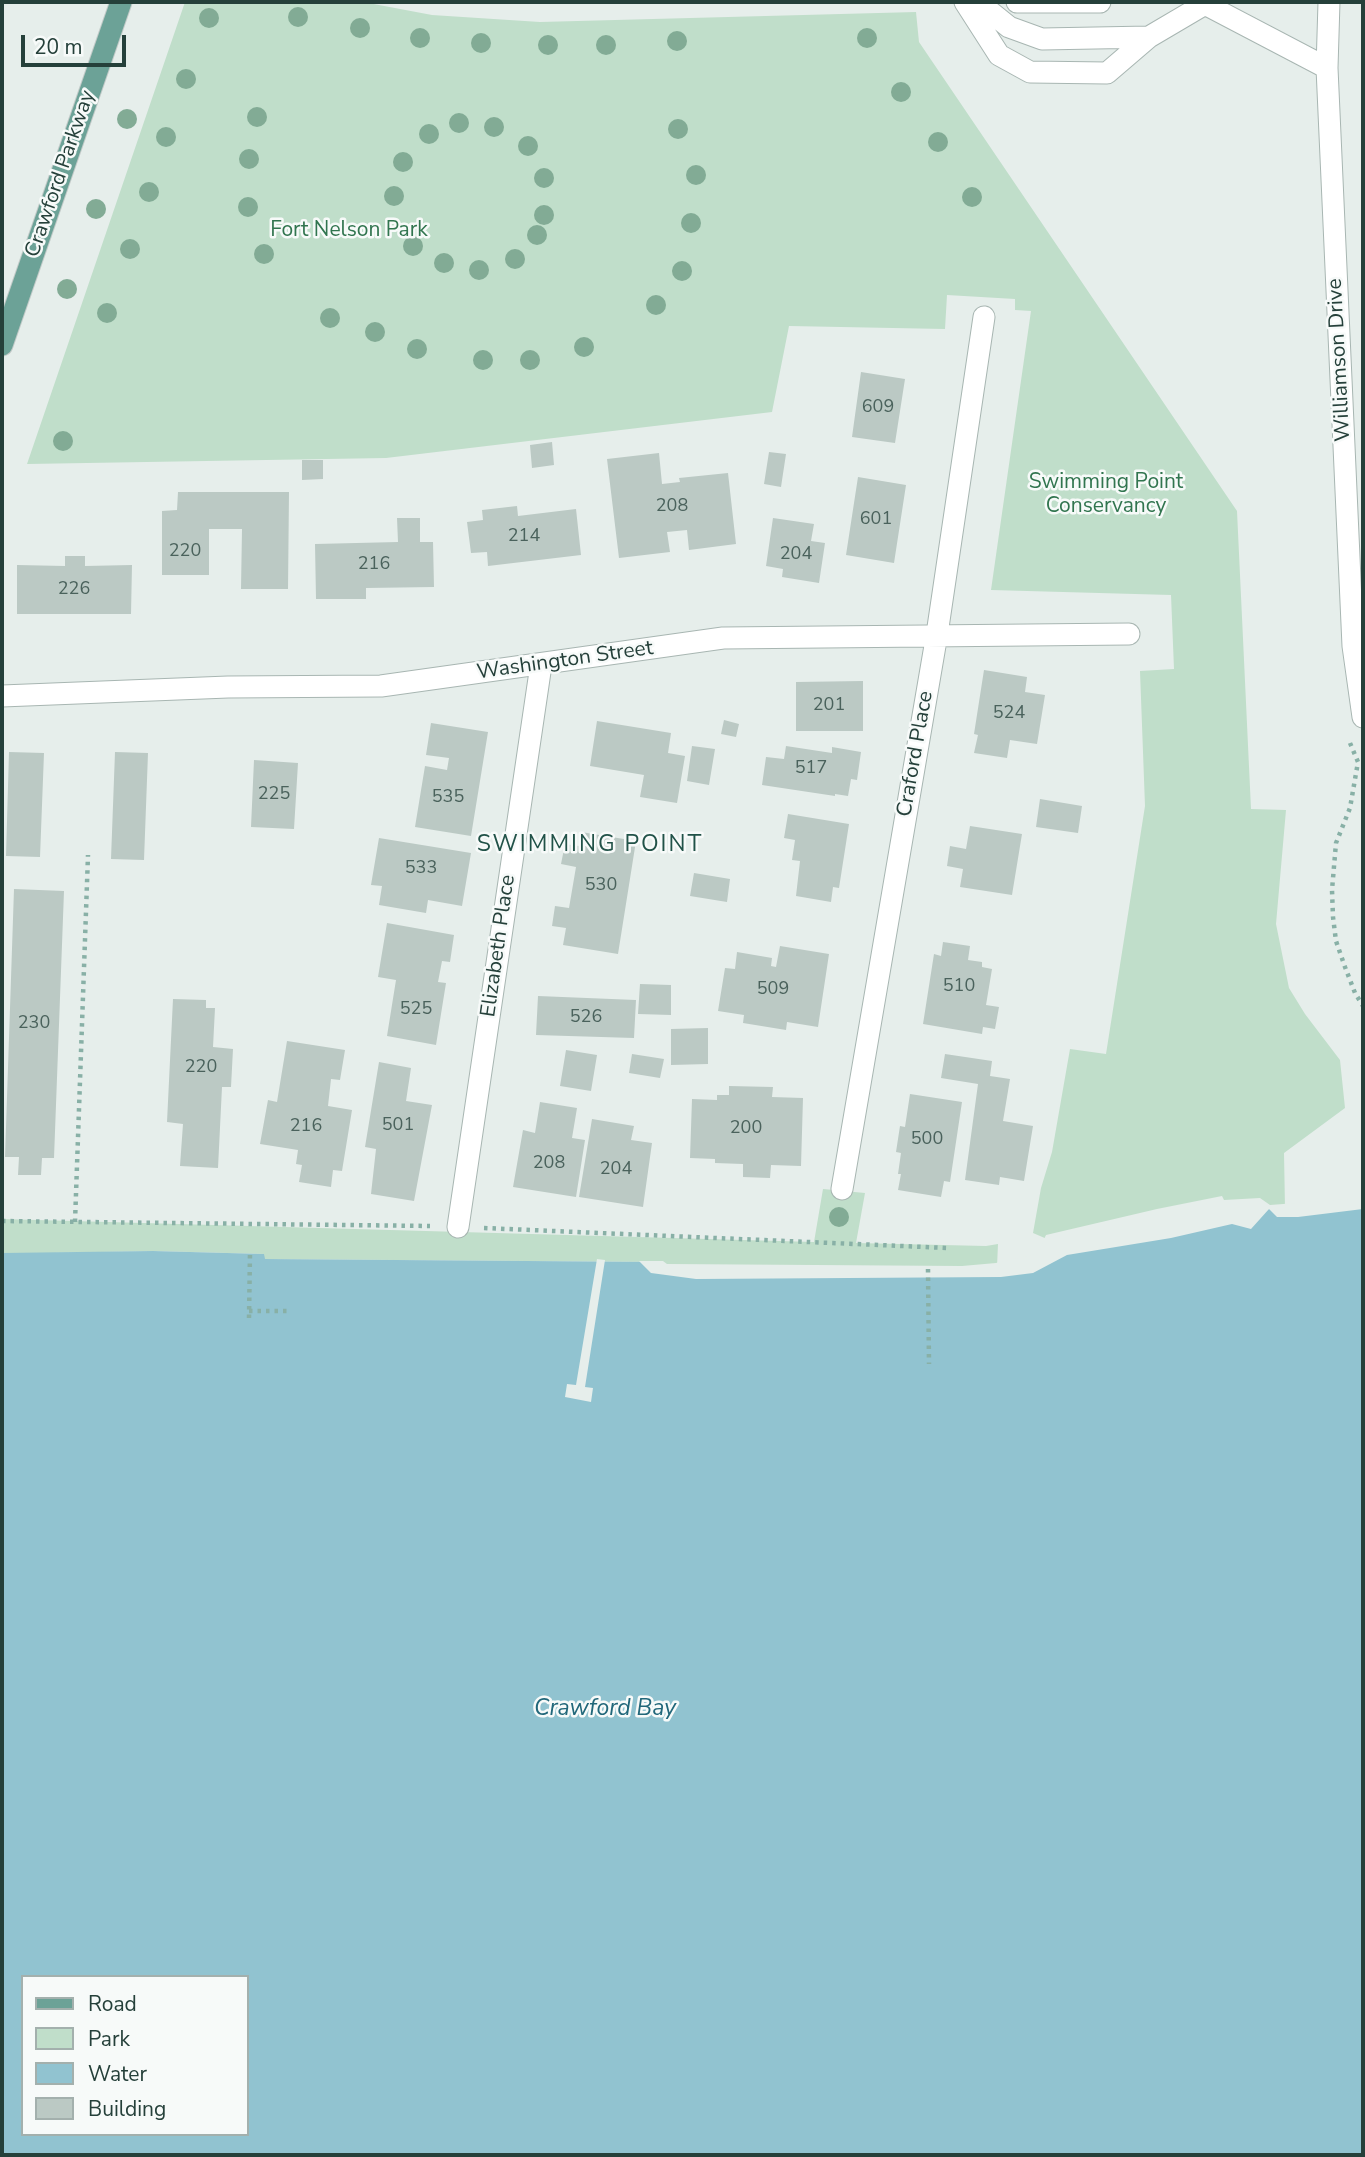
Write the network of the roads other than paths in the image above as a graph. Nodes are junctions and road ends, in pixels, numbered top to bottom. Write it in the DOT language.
graph roads {
  1 [pos="121,2"];
  2 [pos="965,2"];
  3 [pos="978,2"];
  4 [pos="1017,2"];
  5 [pos="1100,2"];
  6 [pos="1329,2"];
  7 [pos="1203,3"];
  8 [pos="1149,37"];
  9 [pos="1327,68"];
  10 [pos="984,317"];
  11 [pos="2,345"];
  12 [pos="937,634"];
  13 [pos="1129,634"];
  14 [pos="541,665"];
  15 [pos="2,696"];
  16 [pos="1363,717"];
  17 [pos="842,1189"];
  18 [pos="458,1227"];
  1 -- 11 [label="main road, Crawford Parkway"];
  2 -- 8 [label="street"];
  3 -- 8 [label="street"];
  4 -- 5 [label="street"];
  6 -- 9 [label="street, Williamson Drive"];
  7 -- 8 [label="street"];
  7 -- 9 [label="street"];
  9 -- 16 [label="street, Williamson Drive"];
  10 -- 12 [label="street, Craford Place"];
  12 -- 13 [label="street, Washington Street"];
  12 -- 14 [label="street, Washington Street"];
  12 -- 17 [label="street, Craford Place"];
  14 -- 15 [label="street, Washington Street"];
  14 -- 18 [label="street, Elizabeth Place"];
}
